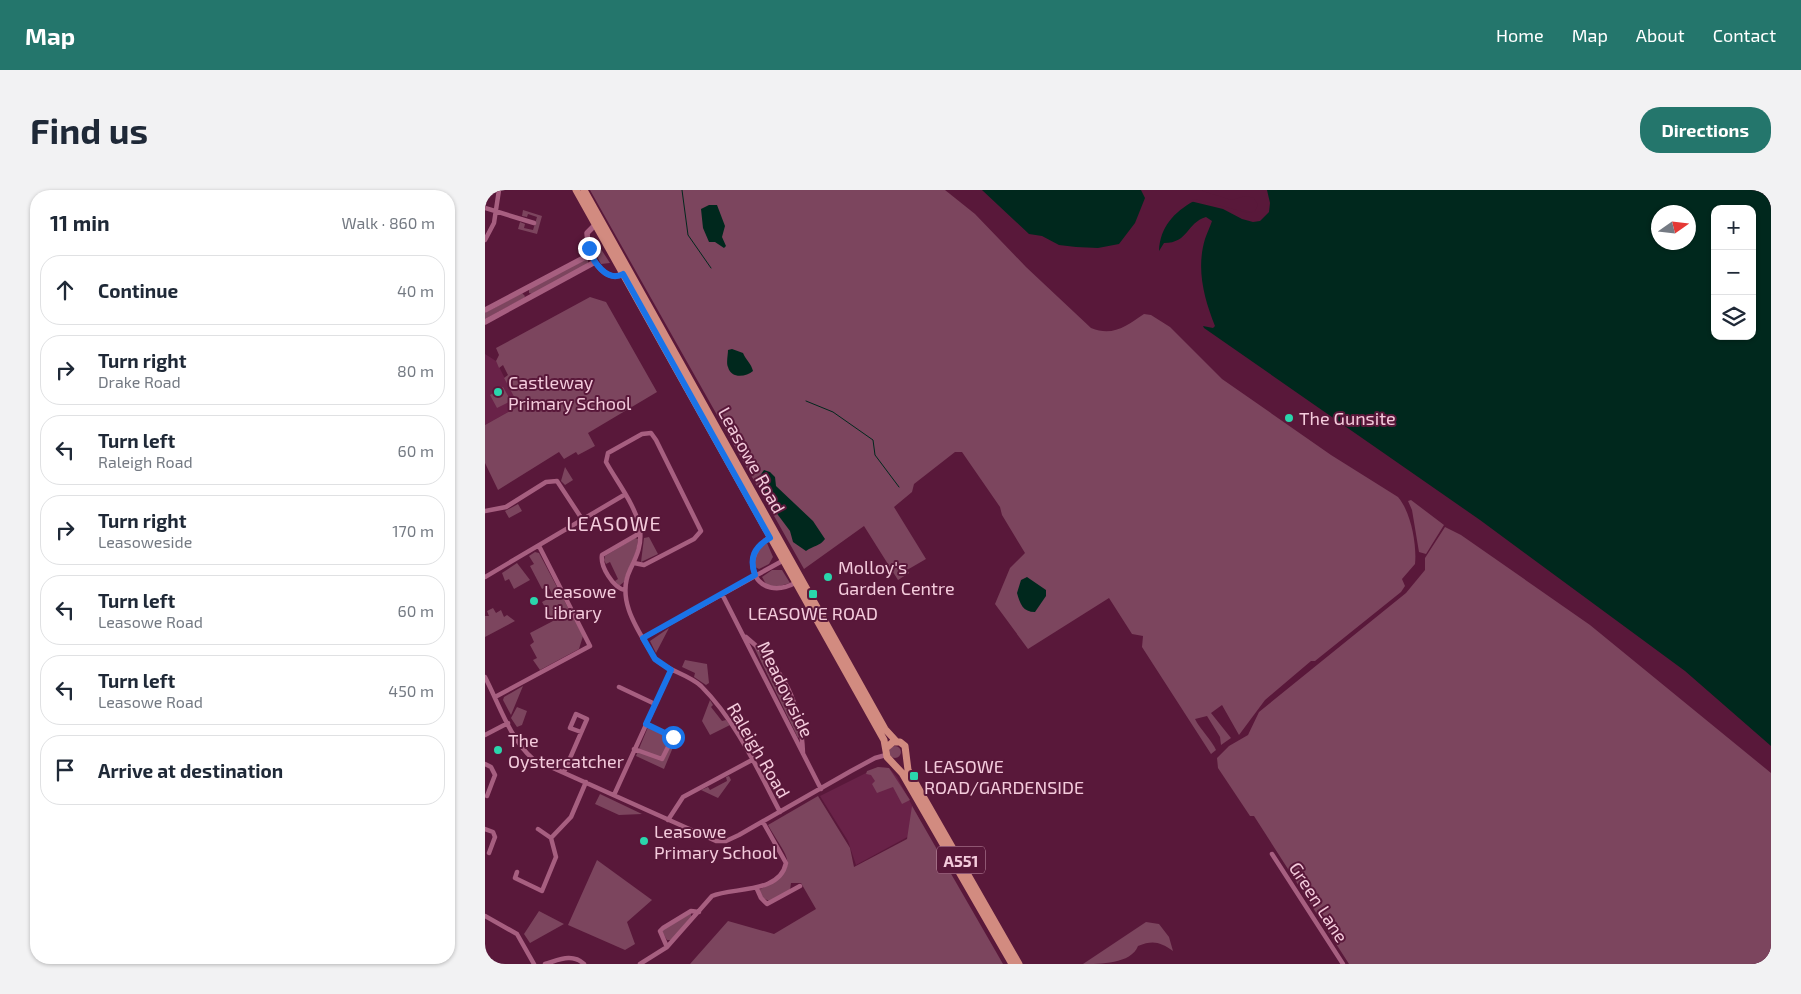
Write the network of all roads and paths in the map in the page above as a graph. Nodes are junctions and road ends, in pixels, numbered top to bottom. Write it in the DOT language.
graph roads {
  1 [pos="499,190"];
  2 [pos="576,190"];
  3 [pos="584,190"];
  4 [pos="485,208"];
  5 [pos="497,212"];
  6 [pos="534,223"];
  7 [pos="598,223"];
  8 [pos="485,240"];
  9 [pos="591,254"];
  10 [pos="595,262"];
  11 [pos="626,273"];
  12 [pos="524,290"];
  13 [pos="529,298"];
  14 [pos="485,310"];
  15 [pos="485,322"];
  16 [pos="624,495"];
  17 [pos="485,510"];
  18 [pos="582,519"];
  19 [pos="640,533"];
  20 [pos="770,538"];
  21 [pos="539,546"];
  22 [pos="786,559"];
  23 [pos="634,563"];
  24 [pos="755,575"];
  25 [pos="485,578"];
  26 [pos="795,583"];
  27 [pos="625,590"];
  28 [pos="722,594"];
  29 [pos="745,636"];
  30 [pos="643,638"];
  31 [pos="671,670"];
  32 [pos="485,677"];
  33 [pos="619,687"];
  34 [pos="495,697"];
  35 [pos="655,704"];
  36 [pos="508,723"];
  37 [pos="646,724"];
  38 [pos="581,732"];
  39 [pos="485,735"];
  40 [pos="897,742"];
  41 [pos="634,749"];
  42 [pos="886,752"];
  43 [pos="803,755"];
  44 [pos="905,756"];
  45 [pos="752,760"];
  46 [pos="892,762"];
  47 [pos="485,764"];
  48 [pos="564,772"];
  49 [pos="586,782"];
  50 [pos="821,788"];
  51 [pos="614,795"];
  52 [pos="487,796"];
  53 [pos="780,812"];
  54 [pos="668,820"];
  55 [pos="763,822"];
  56 [pos="485,829"];
  57 [pos="538,829"];
  58 [pos="551,838"];
  59 [pos="489,853"];
  60 [pos="1272,854"];
  61 [pos="517,872"];
  62 [pos="800,886"];
  63 [pos="757,889"];
  64 [pos="699,912"];
  65 [pos="485,916"];
  66 [pos="667,947"];
  67 [pos="534,964"];
  68 [pos="545,964"];
  69 [pos="584,964"];
  70 [pos="640,964"];
  71 [pos="1012,964"];
  72 [pos="1019,964"];
  73 [pos="1343,964"];
  1 -- 5 [label="street"];
  2 -- 7 [label="main road, Leasowe Road"];
  3 -- 7 [label="main road, Leasowe Road"];
  4 -- 5 [label="street"];
  5 -- 6 [label="street"];
  5 -- 8 [label="street"];
  7 -- 9 [label="street"];
  7 -- 11 [label="main road, Leasowe Road"];
  9 -- 10 [label="street"];
  9 -- 12 [label="street"];
  10 -- 11 [label="street"];
  10 -- 13 [label="street"];
  11 -- 20 [label="main road, Leasowe Road"];
  11 -- 22 [label="main road, Leasowe Road"];
  12 -- 13 [label="street"];
  12 -- 14 [label="street"];
  13 -- 15 [label="street"];
  16 -- 18 [label="street"];
  16 -- 19 [label="street"];
  16 -- 23 [label="street"];
  17 -- 18 [label="street"];
  18 -- 21 [label="street"];
  19 -- 23 [label="street, Raleigh Road"];
  19 -- 27 [label="street"];
  20 -- 22 [label="main road, Leasowe Road"];
  20 -- 24 [label="street, Leasowe Road"];
  21 -- 25 [label="street"];
  21 -- 34 [label="street"];
  22 -- 24 [label="street"];
  22 -- 26 [label="main road, Leasowe Road"];
  22 -- 40 [label="main road, Leasowe Road"];
  23 -- 27 [label="street, Raleigh Road"];
  24 -- 26 [label="street"];
  24 -- 28 [label="street"];
  26 -- 42 [label="main road, Leasowe Road"];
  27 -- 30 [label="street, Raleigh Road"];
  28 -- 29 [label="street, Meadowside"];
  28 -- 30 [label="street"];
  29 -- 43 [label="street, Meadowside"];
  29 -- 43 [label="street, Meadowside"];
  30 -- 31 [label="street, Raleigh Road"];
  31 -- 35 [label="street"];
  31 -- 45 [label="street, Raleigh Road"];
  32 -- 34 [label="street"];
  33 -- 35 [label="street"];
  34 -- 36 [label="street"];
  35 -- 37 [label="street"];
  36 -- 39 [label="street"];
  36 -- 48 [label="street"];
  37 -- 41 [label="street"];
  37 -- 41 [label="street"];
  38 -- 48 [label="street"];
  40 -- 42 [label="main road"];
  40 -- 44 [label="main road"];
  41 -- 51 [label="street"];
  42 -- 46 [label="main road"];
  42 -- 50 [label="street"];
  43 -- 50 [label="street, Meadowside"];
  44 -- 46 [label="main road"];
  44 -- 72 [label="main road, A551"];
  45 -- 53 [label="street, Raleigh Road"];
  45 -- 54 [label="street"];
  46 -- 71 [label="main road, A551"];
  47 -- 52 [label="street"];
  48 -- 49 [label="street"];
  49 -- 51 [label="street"];
  49 -- 58 [label="street"];
  50 -- 53 [label="street"];
  51 -- 54 [label="street"];
  53 -- 55 [label="street"];
  54 -- 55 [label="street"];
  55 -- 63 [label="street"];
  56 -- 59 [label="street"];
  57 -- 58 [label="street"];
  58 -- 61 [label="street"];
  60 -- 73 [label="street, Green Lane"];
  62 -- 63 [label="street"];
  63 -- 64 [label="street"];
  64 -- 66 [label="street"];
  64 -- 66 [label="street"];
  65 -- 67 [label="street"];
  66 -- 70 [label="street"];
  68 -- 69 [label="street"];
}
